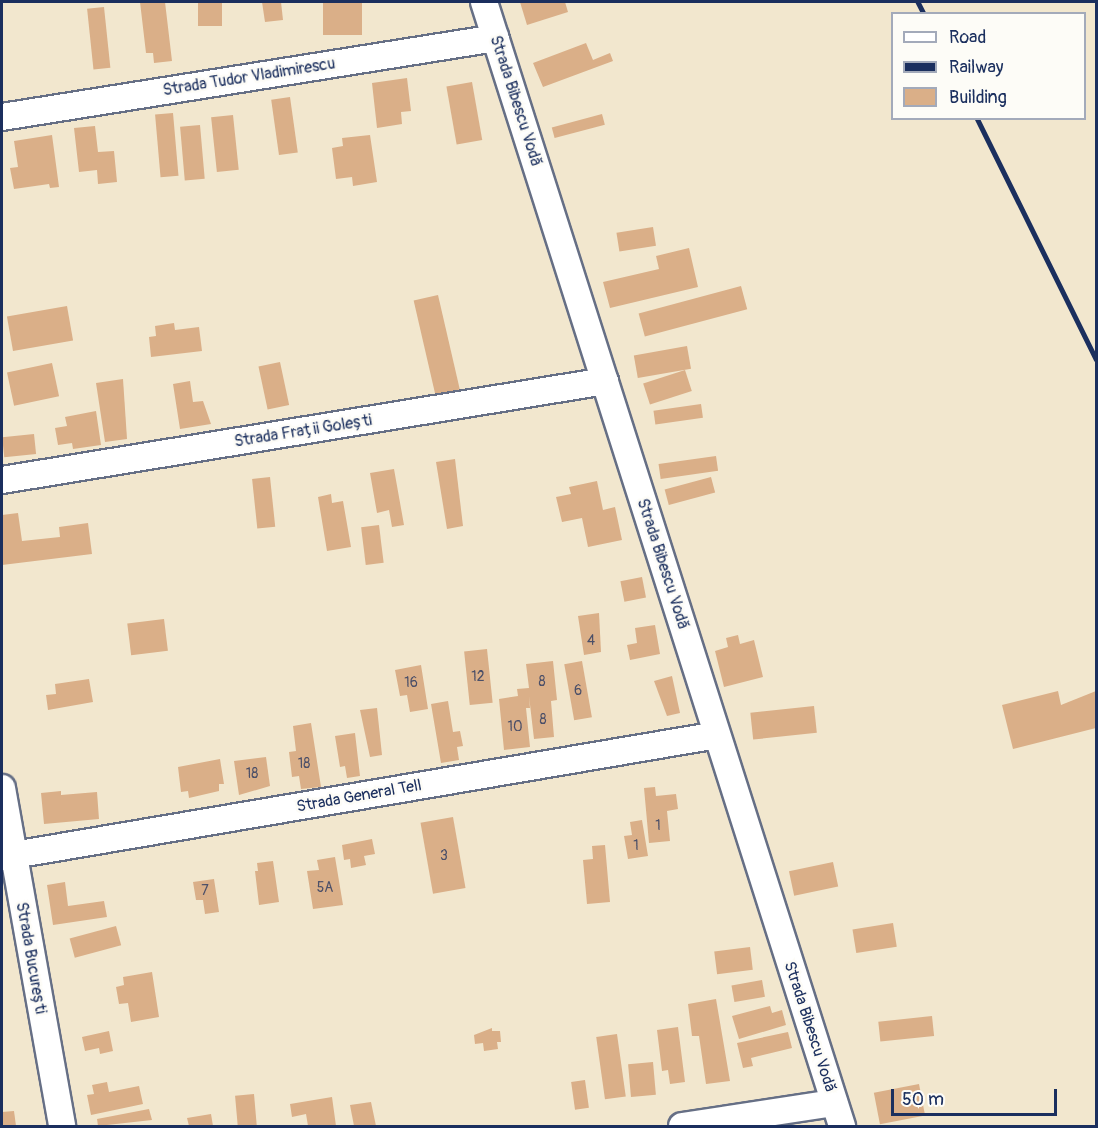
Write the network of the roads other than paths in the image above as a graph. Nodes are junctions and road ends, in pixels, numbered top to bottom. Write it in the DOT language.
graph roads {
  1 [pos="484,2"];
  2 [pos="496,38"];
  3 [pos="2,117"];
  4 [pos="605,381"];
  5 [pos="2,480"];
  6 [pos="717,735"];
  7 [pos="2,788"];
  8 [pos="7,856"];
  9 [pos="838,1115"];
  10 [pos="62,1126"];
  11 [pos="682,1126"];
  1 -- 2 [label="street, Strada Bibescu Vodă"];
  2 -- 3 [label="street, Strada Tudor Vladimirescu"];
  2 -- 4 [label="street, Strada Bibescu Vodă"];
  4 -- 5 [label="street, Strada Frații Golești"];
  4 -- 6 [label="street, Strada Bibescu Vodă"];
  6 -- 8 [label="street, Strada General Tell"];
  6 -- 9 [label="street, Strada Bibescu Vodă"];
  7 -- 8 [label="street, Strada București"];
  8 -- 10 [label="street, Strada București"];
  9 -- 11 [label="street"];
}
